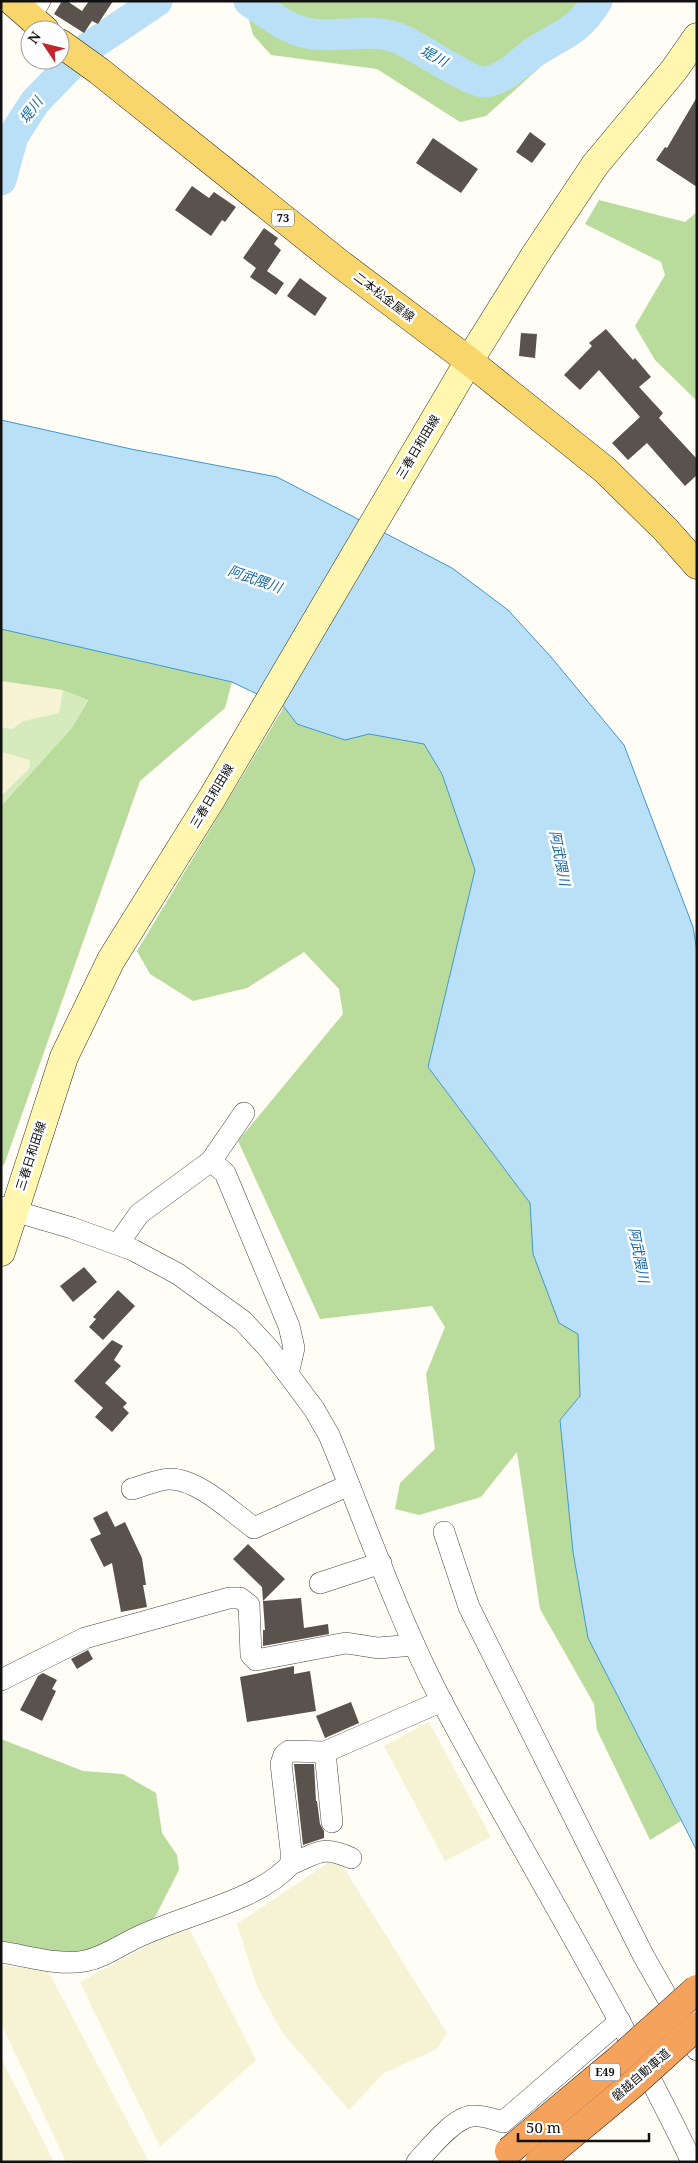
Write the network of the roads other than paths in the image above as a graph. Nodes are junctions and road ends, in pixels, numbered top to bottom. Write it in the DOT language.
graph roads {
  1 [pos="697,37"];
  2 [pos="70,51"];
  3 [pos="469,361"];
  4 [pos="693,556"];
  5 [pos="244,1113"];
  6 [pos="211,1161"];
  7 [pos="7,1208"];
  8 [pos="118,1244"];
  9 [pos="1,1252"];
  10 [pos="288,1374"];
  11 [pos="349,1485"];
  12 [pos="132,1489"];
  13 [pos="444,1532"];
  14 [pos="381,1563"];
  15 [pos="320,1583"];
  16 [pos="414,1645"];
  17 [pos="1,1680"];
  18 [pos="442,1701"];
  19 [pos="325,1752"];
  20 [pos="332,1822"];
  21 [pos="350,1858"];
  22 [pos="291,1864"];
  23 [pos="1,1952"];
  24 [pos="697,1988"];
  25 [pos="620,2021"];
  26 [pos="697,2026"];
  27 [pos="697,2050"];
  28 [pos="509,2151"];
  29 [pos="417,2162"];
  30 [pos="539,2162"];
  31 [pos="692,2162"];
  1 -- 3 [label="main road, 三春日和田線"];
  2 -- 3 [label="main road, 二本松金屋線 / 73"];
  3 -- 4 [label="main road, 二本松金屋線 / 73"];
  3 -- 7 [label="main road, 三春日和田線"];
  5 -- 6 [label="street"];
  6 -- 8 [label="street"];
  6 -- 10 [label="street"];
  7 -- 8 [label="street"];
  7 -- 9 [label="main road, 三春日和田線"];
  8 -- 10 [label="street"];
  10 -- 11 [label="street"];
  11 -- 12 [label="street"];
  11 -- 14 [label="street"];
  13 -- 27 [label="street"];
  14 -- 15 [label="street"];
  14 -- 16 [label="street"];
  16 -- 17 [label="street"];
  16 -- 18 [label="street"];
  18 -- 19 [label="street"];
  18 -- 25 [label="street"];
  19 -- 20 [label="street"];
  19 -- 22 [label="street"];
  21 -- 22 [label="street"];
  22 -- 23 [label="street"];
  24 -- 28 [label="highway, E49, bridge"];
  25 -- 29 [label="street"];
  25 -- 31 [label="street"];
  26 -- 30 [label="highway, 磐越自動車道 / E49, bridge"];
}
